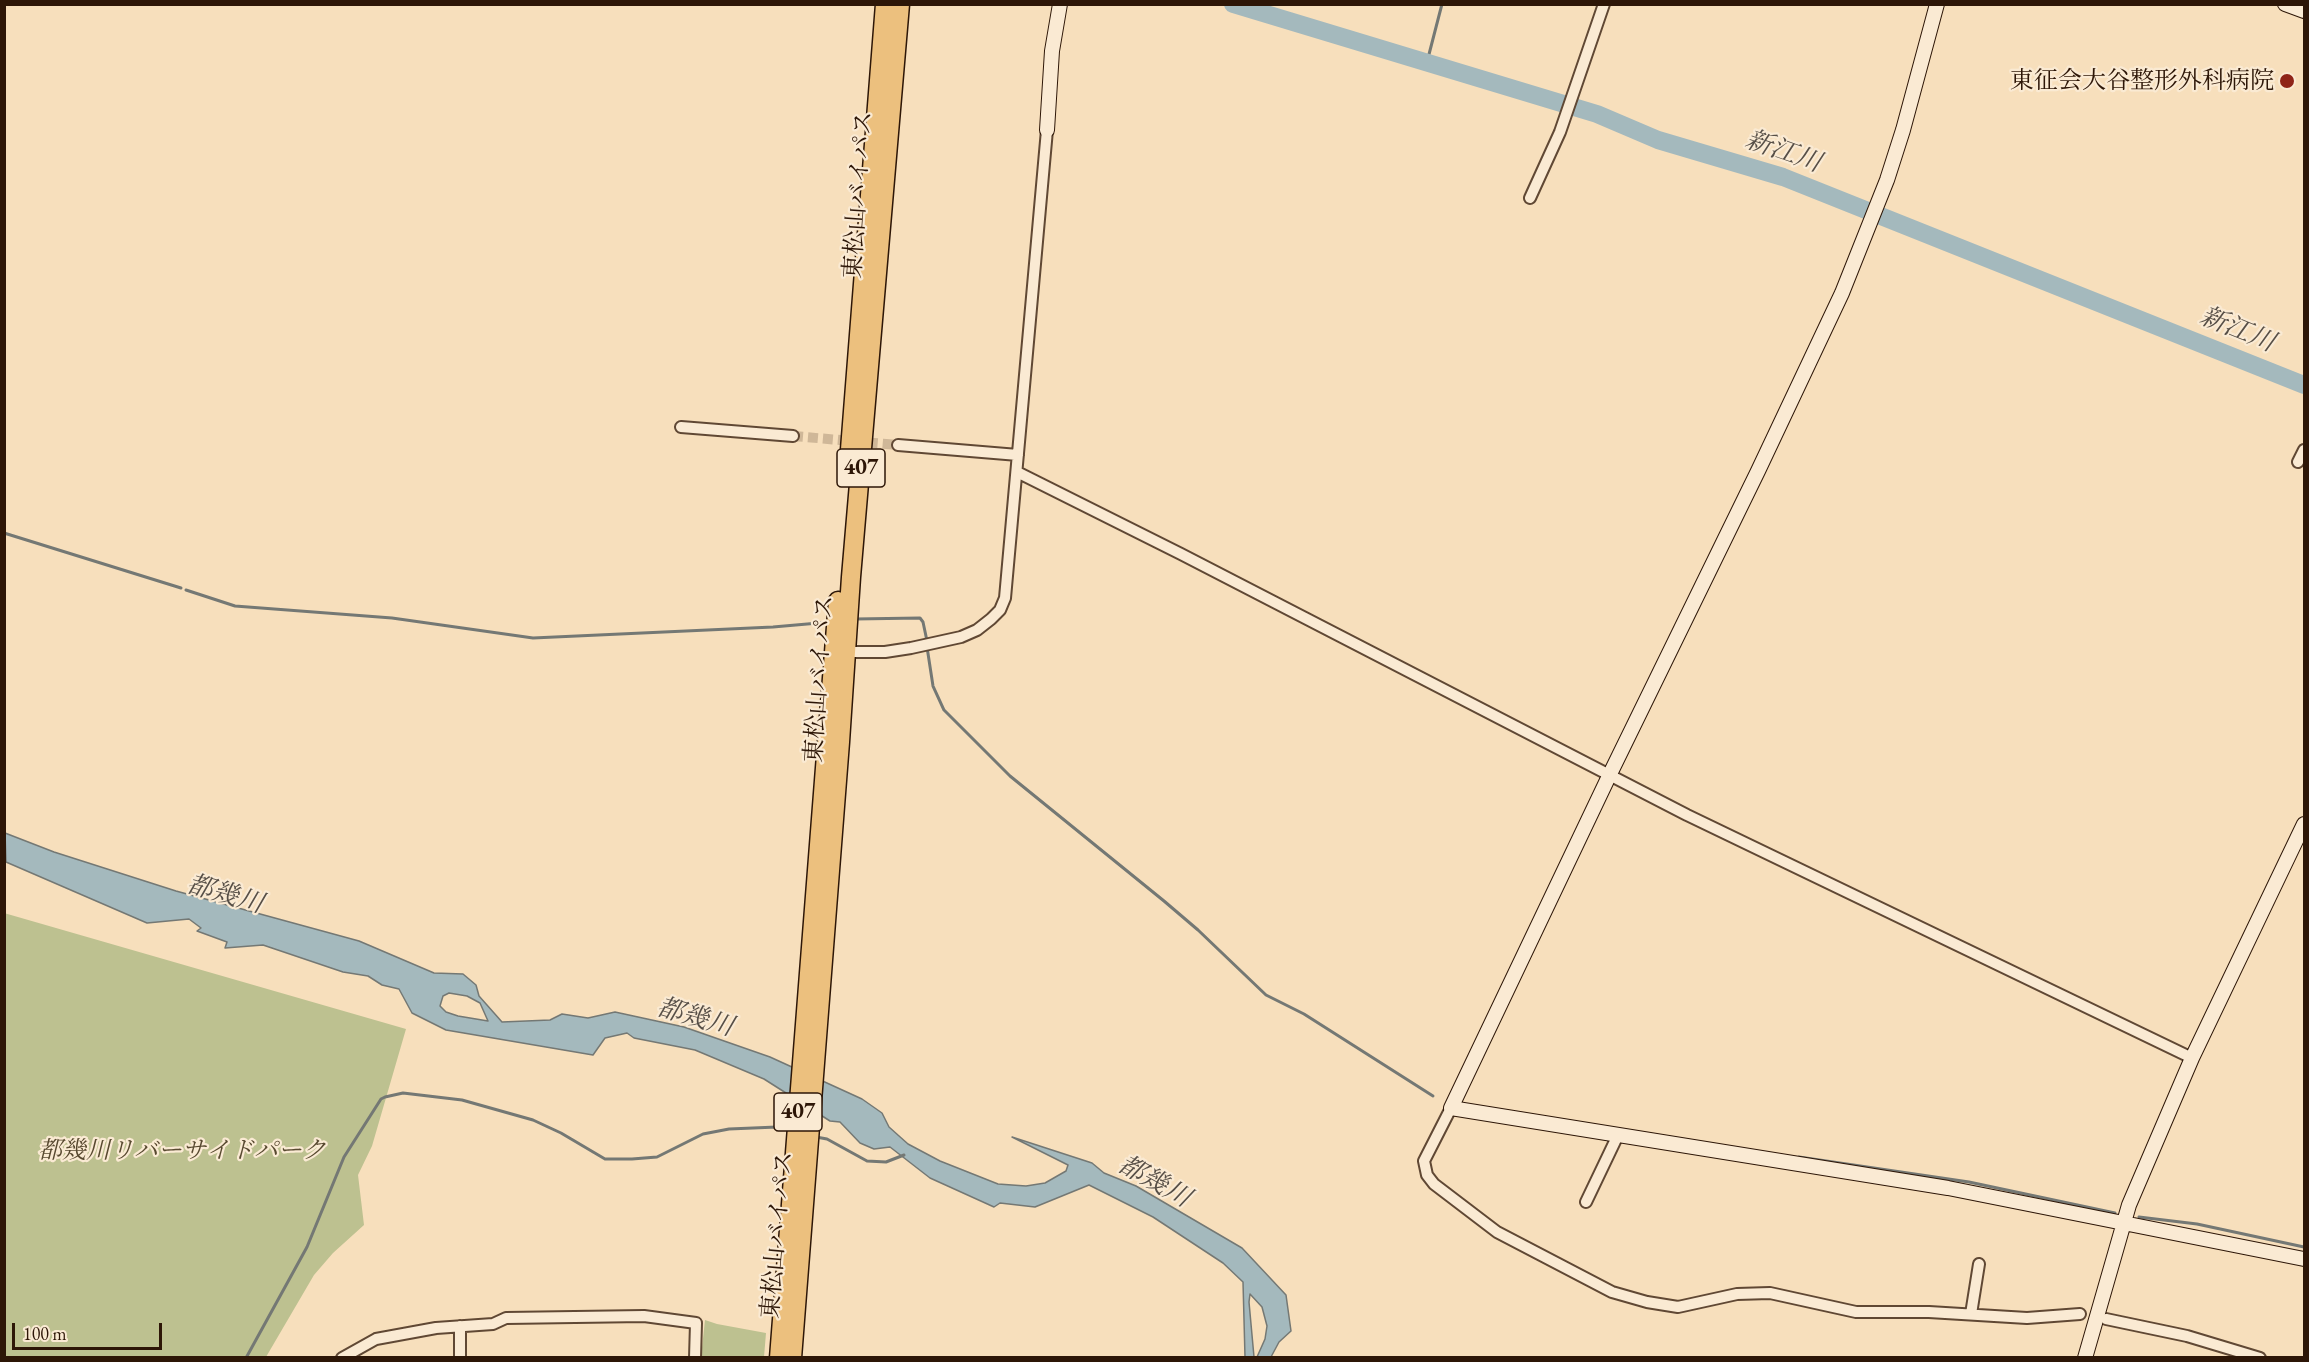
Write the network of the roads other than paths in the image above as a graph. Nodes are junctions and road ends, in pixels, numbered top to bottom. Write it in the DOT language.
graph roads {
  1 [pos="885,4"];
  2 [pos="900,4"];
  3 [pos="1060,4"];
  4 [pos="1604,4"];
  5 [pos="1937,4"];
  6 [pos="2285,4"];
  7 [pos="2304,11"];
  8 [pos="1047,130"];
  9 [pos="1530,198"];
  10 [pos="681,427"];
  11 [pos="794,436"];
  12 [pos="898,445"];
  13 [pos="2304,450"];
  14 [pos="1018,455"];
  15 [pos="2298,462"];
  16 [pos="1017,472"];
  17 [pos="847,652"];
  18 [pos="1610,774"];
  19 [pos="2304,824"];
  20 [pos="819,928"];
  21 [pos="2192,1058"];
  22 [pos="1451,1108"];
  23 [pos="1618,1135"];
  24 [pos="1586,1202"];
  25 [pos="2123,1222"];
  26 [pos="2304,1259"];
  27 [pos="1979,1264"];
  28 [pos="790,1300"];
  29 [pos="1971,1314"];
  30 [pos="2080,1314"];
  31 [pos="2106,1319"];
  32 [pos="460,1326"];
  33 [pos="2086,1356"];
  34 [pos="342,1358"];
  35 [pos="460,1358"];
  36 [pos="695,1358"];
  37 [pos="779,1358"];
  38 [pos="792,1358"];
  39 [pos="2260,1358"];
  1 -- 20 [label="highway, 東松山バイパス / 407"];
  2 -- 17 [label="highway, 東松山バイパス / 407"];
  3 -- 8 [label="street"];
  4 -- 9 [label="street"];
  5 -- 18 [label="street"];
  6 -- 7 [label="street"];
  8 -- 14 [label="street"];
  10 -- 11 [label="street"];
  12 -- 14 [label="street"];
  13 -- 15 [label="street"];
  14 -- 16 [label="street"];
  16 -- 17 [label="street"];
  16 -- 18 [label="street"];
  17 -- 20 [label="highway, 東松山バイパス / 407"];
  18 -- 21 [label="street"];
  18 -- 22 [label="street"];
  19 -- 21 [label="street"];
  20 -- 28 [label="highway, 東松山バイパス / 407"];
  21 -- 25 [label="street"];
  22 -- 23 [label="street"];
  22 -- 29 [label="street"];
  23 -- 24 [label="street"];
  23 -- 25 [label="street"];
  25 -- 26 [label="street"];
  25 -- 33 [label="street"];
  27 -- 29 [label="street"];
  28 -- 37 [label="highway, 東松山バイパス / 407"];
  28 -- 38 [label="highway, 東松山バイパス / 407"];
  29 -- 30 [label="street"];
  31 -- 39 [label="street"];
  32 -- 34 [label="street"];
  32 -- 35 [label="street"];
  32 -- 36 [label="street"];
}
